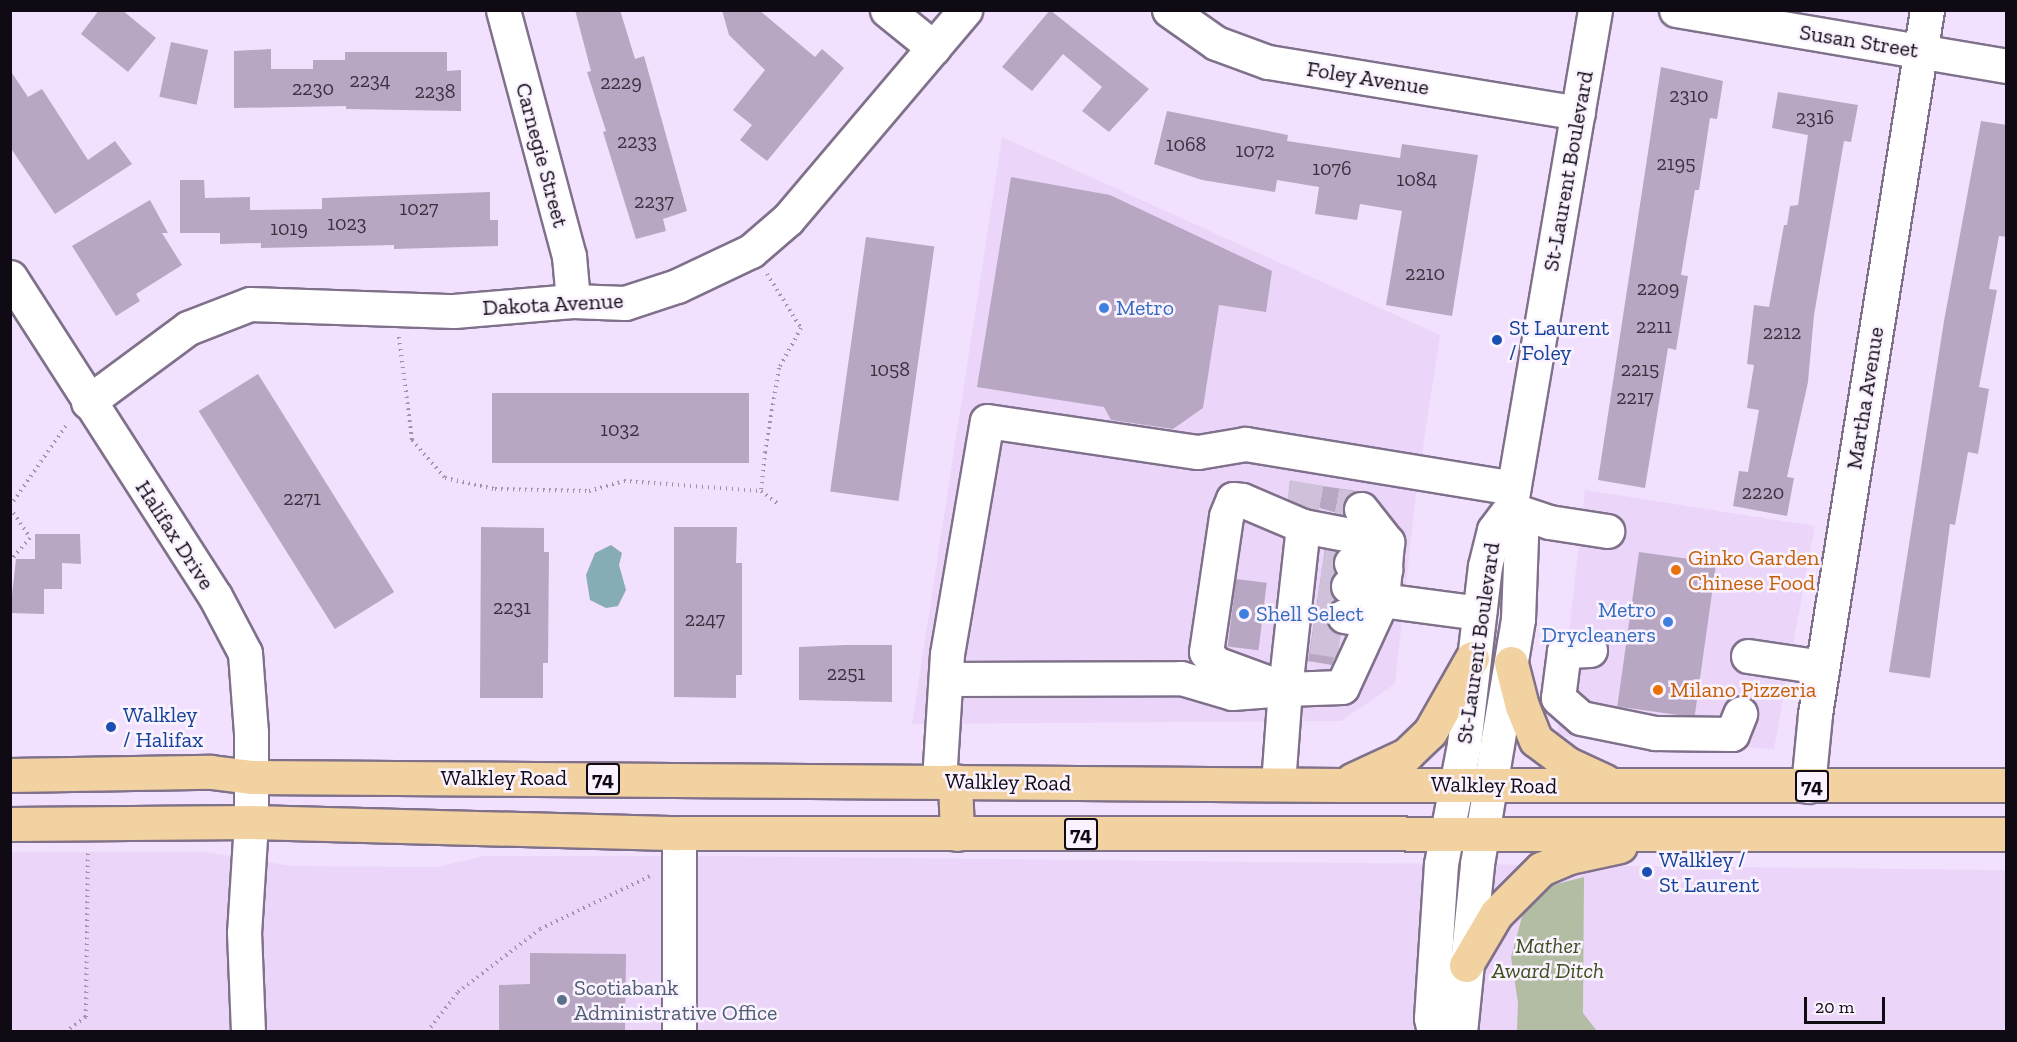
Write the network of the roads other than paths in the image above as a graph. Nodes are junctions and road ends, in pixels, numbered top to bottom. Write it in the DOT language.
graph roads {
  1 [pos="503,10"];
  2 [pos="887,10"];
  3 [pos="965,10"];
  4 [pos="1169,10"];
  5 [pos="1595,10"];
  6 [pos="1676,10"];
  7 [pos="1927,10"];
  8 [pos="934,48"];
  9 [pos="1921,51"];
  10 [pos="2007,66"];
  11 [pos="1578,113"];
  12 [pos="10,277"];
  13 [pos="573,301"];
  14 [pos="78,412"];
  15 [pos="1288,496"];
  16 [pos="1512,498"];
  17 [pos="1242,500"];
  18 [pos="1360,509"];
  19 [pos="1607,531"];
  20 [pos="1337,593"];
  21 [pos="1479,613"];
  22 [pos="1590,650"];
  23 [pos="1748,656"];
  24 [pos="1472,658"];
  25 [pos="1511,663"];
  26 [pos="1822,667"];
  27 [pos="946,679"];
  28 [pos="1285,689"];
  29 [pos="1740,714"];
  30 [pos="10,775"];
  31 [pos="251,777"];
  32 [pos="947,781"];
  33 [pos="1278,784"];
  34 [pos="1456,784"];
  35 [pos="1490,784"];
  36 [pos="1341,785"];
  37 [pos="2007,785"];
  38 [pos="1808,786"];
  39 [pos="1617,787"];
  40 [pos="251,822"];
  41 [pos="10,824"];
  42 [pos="1444,831"];
  43 [pos="1483,831"];
  44 [pos="679,833"];
  45 [pos="1678,833"];
  46 [pos="957,834"];
  47 [pos="2007,834"];
  48 [pos="1466,965"];
  49 [pos="248,1032"];
  50 [pos="678,1032"];
  51 [pos="1434,1032"];
  52 [pos="1460,1032"];
  1 -- 13 [label="street, Carnegie Street"];
  2 -- 8 [label="street"];
  3 -- 8 [label="street, Dakota Avenue"];
  4 -- 11 [label="street, Foley Avenue"];
  5 -- 11 [label="street, St-Laurent Boulevard"];
  6 -- 9 [label="street, Susan Street"];
  7 -- 9 [label="street, Martha Avenue"];
  8 -- 13 [label="street, Dakota Avenue"];
  9 -- 10 [label="street, Susan Street"];
  9 -- 26 [label="street, Martha Avenue"];
  11 -- 16 [label="street, St-Laurent Boulevard"];
  12 -- 14 [label="street, Halifax Drive"];
  13 -- 14 [label="street, Dakota Avenue"];
  14 -- 31 [label="street, Halifax Drive"];
  15 -- 17 [label="street"];
  16 -- 19 [label="street"];
  16 -- 21 [label="street, St-Laurent Boulevard"];
  16 -- 25 [label="street, St-Laurent Boulevard"];
  16 -- 27 [label="street"];
  17 -- 20 [label="street"];
  17 -- 28 [label="street"];
  18 -- 20 [label="street"];
  20 -- 21 [label="street"];
  20 -- 28 [label="street"];
  20 -- 28 [label="street"];
  21 -- 24 [label="street, St-Laurent Boulevard"];
  22 -- 29 [label="street"];
  23 -- 26 [label="street"];
  24 -- 34 [label="street, St-Laurent Boulevard"];
  24 -- 36 [label="main road"];
  25 -- 35 [label="street, St-Laurent Boulevard"];
  25 -- 39 [label="main road"];
  26 -- 38 [label="street, Martha Avenue"];
  27 -- 28 [label="street"];
  27 -- 32 [label="street"];
  28 -- 33 [label="street"];
  30 -- 31 [label="main road, Walkley Road / 74"];
  31 -- 32 [label="main road, Walkley Road / 74"];
  31 -- 40 [label="street, Halifax Drive"];
  32 -- 33 [label="main road, Walkley Road / 74"];
  32 -- 46 [label="main road"];
  33 -- 36 [label="main road, Walkley Road / 74"];
  34 -- 35 [label="main road, Walkley Road / 74"];
  34 -- 36 [label="main road, Walkley Road / 74"];
  34 -- 42 [label="street, St-Laurent Boulevard"];
  35 -- 39 [label="main road, Walkley Road / 74"];
  35 -- 43 [label="street, St-Laurent Boulevard"];
  37 -- 38 [label="main road, Walkley Road / 74"];
  38 -- 39 [label="main road, Walkley Road / 74"];
  40 -- 41 [label="main road, Walkley Road / 74"];
  40 -- 44 [label="main road, Walkley Road / 74"];
  40 -- 49 [label="street, Halifax Drive"];
  42 -- 43 [label="main road, Walkley Road / 74"];
  42 -- 46 [label="main road, Walkley Road / 74"];
  42 -- 51 [label="street, St-Laurent Boulevard"];
  43 -- 45 [label="main road, Walkley Road / 74"];
  43 -- 48 [label="street, St-Laurent Boulevard"];
  44 -- 46 [label="main road, Walkley Road / 74"];
  44 -- 50 [label="street"];
  45 -- 47 [label="main road, Walkley Road / 74"];
  45 -- 48 [label="main road"];
  48 -- 52 [label="street, St-Laurent Boulevard"];
}
